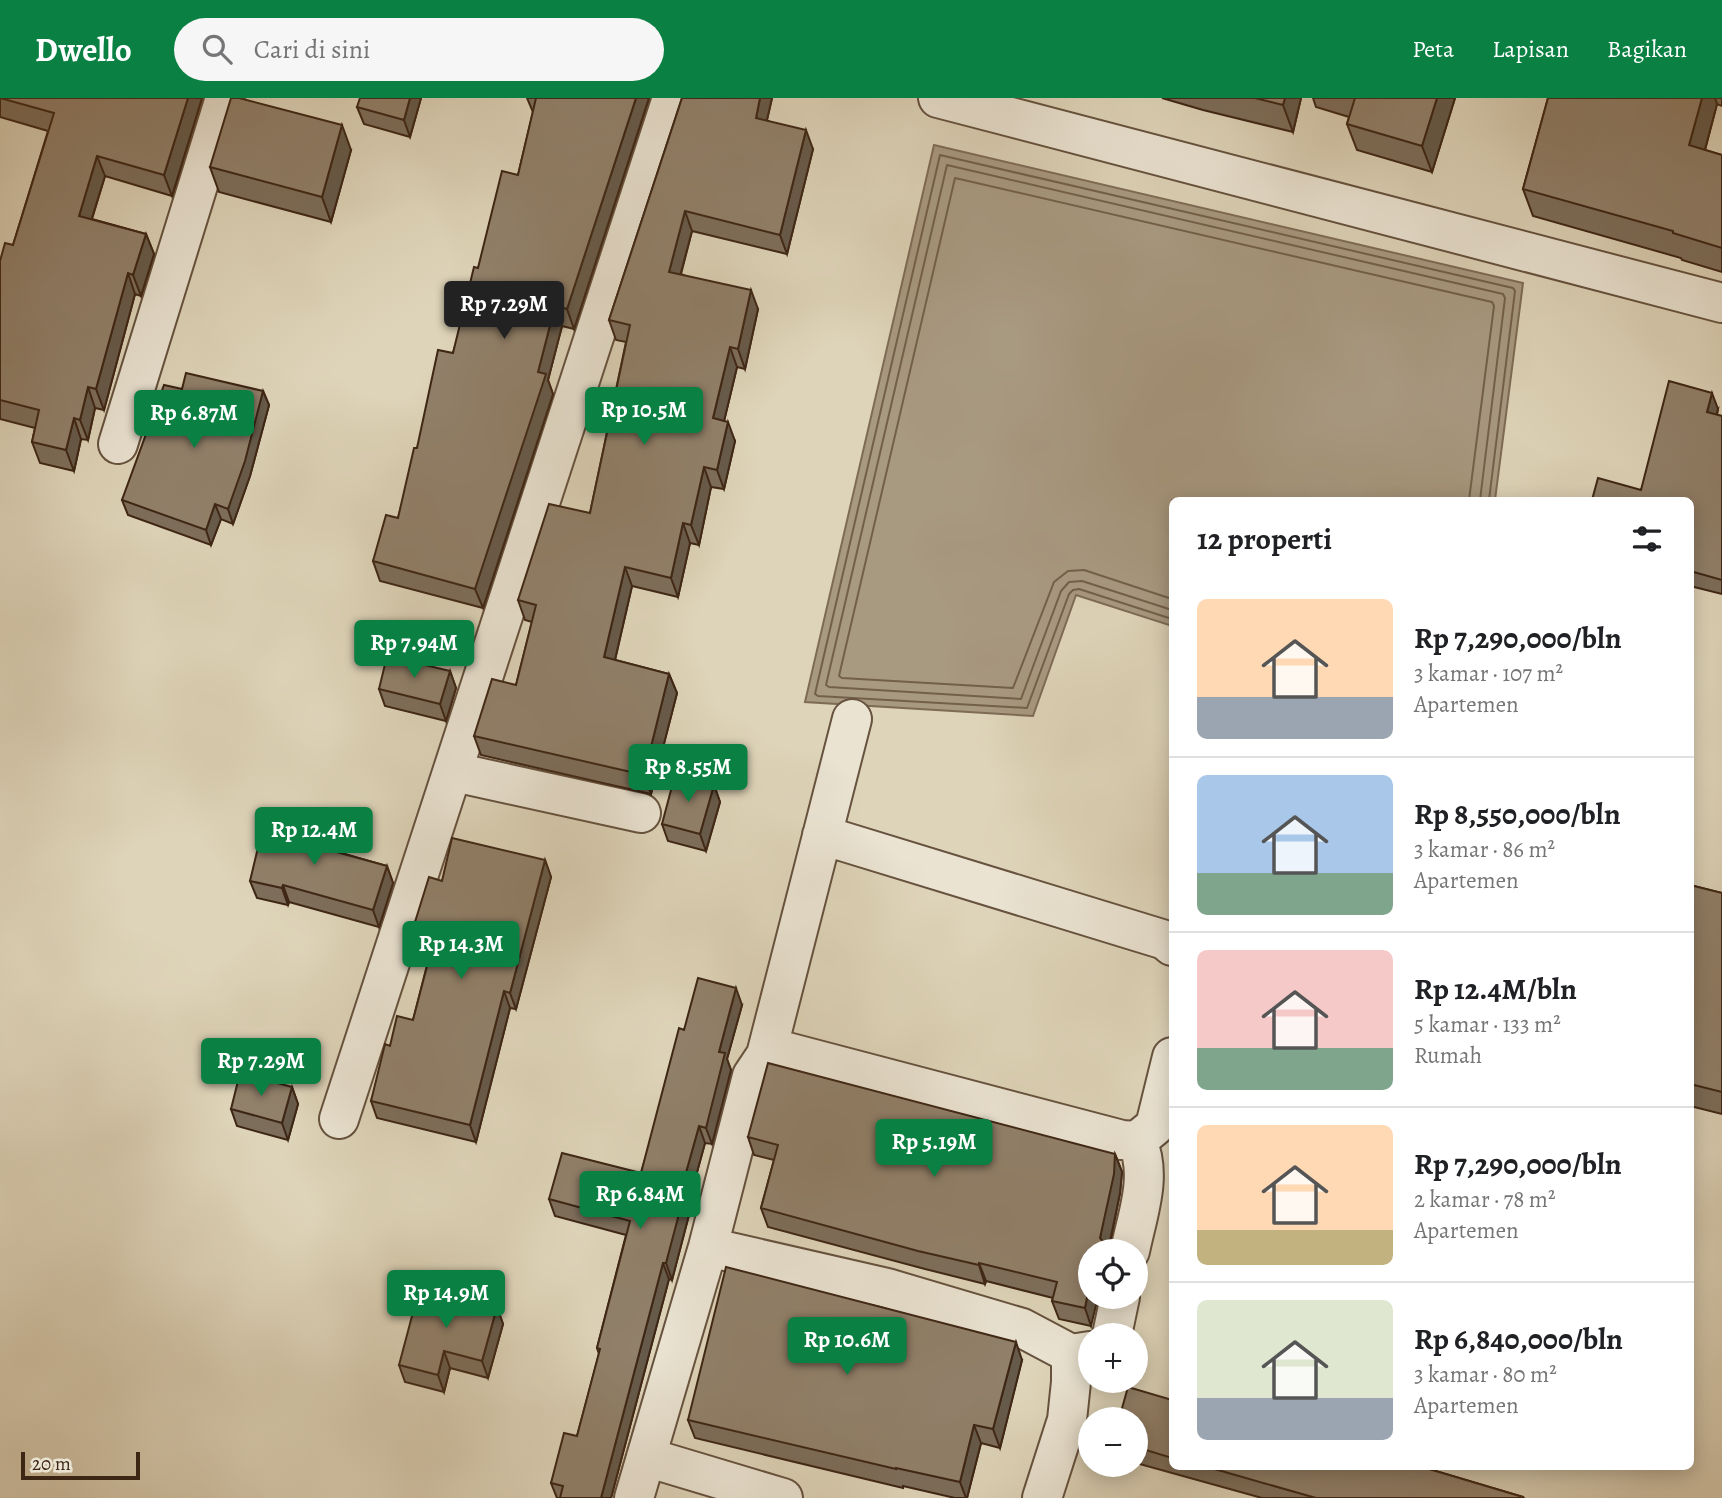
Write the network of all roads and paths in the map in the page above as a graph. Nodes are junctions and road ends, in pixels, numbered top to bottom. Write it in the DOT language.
graph roads {
  1 [pos="225,98"];
  2 [pos="672,98"];
  3 [pos="938,98"];
  4 [pos="1722,303"];
  5 [pos="118,444"];
  6 [pos="852,719"];
  7 [pos="454,772"];
  8 [pos="641,813"];
  9 [pos="822,835"];
  10 [pos="1169,943"];
  11 [pos="766,1055"];
  12 [pos="1169,1069"];
  13 [pos="339,1119"];
  14 [pos="1137,1141"];
  15 [pos="1132,1239"];
  16 [pos="708,1247"];
  17 [pos="1078,1352"];
  18 [pos="1078,1359"];
  19 [pos="646,1457"];
  20 [pos="634,1498"];
  21 [pos="783,1498"];
  22 [pos="1042,1498"];
  1 -- 5 [label="street"];
  2 -- 7 [label="street"];
  3 -- 4 [label="street"];
  6 -- 9 [label="street"];
  7 -- 8 [label="street"];
  7 -- 13 [label="street"];
  9 -- 10 [label="street"];
  9 -- 11 [label="street"];
  11 -- 14 [label="street"];
  11 -- 16 [label="street"];
  12 -- 14 [label="street"];
  14 -- 15 [label="street"];
  16 -- 17 [label="street"];
  16 -- 19 [label="street"];
  18 -- 22 [label="street"];
  19 -- 20 [label="street"];
  19 -- 21 [label="street"];
}
